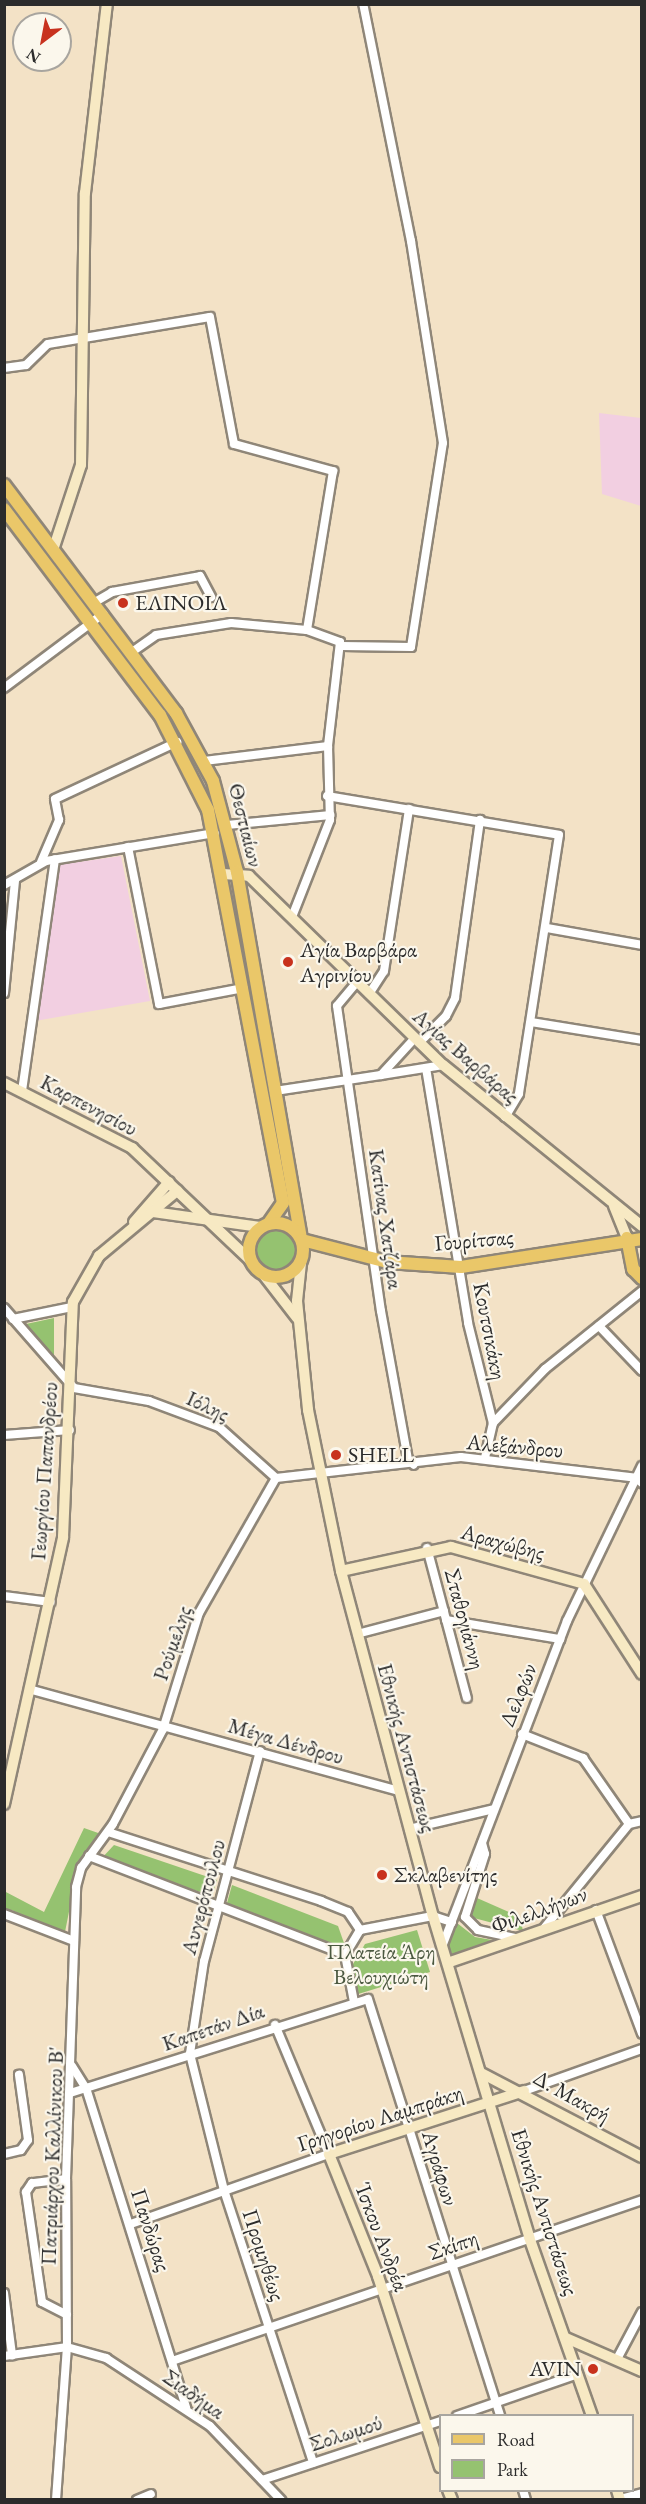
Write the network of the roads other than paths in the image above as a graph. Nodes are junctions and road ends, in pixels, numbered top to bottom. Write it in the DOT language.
graph roads {
  1 [pos="107,4"];
  2 [pos="363,4"];
  3 [pos="83,339"];
  4 [pos="4,368"];
  5 [pos="4,485"];
  6 [pos="4,509"];
  7 [pos="25,510"];
  8 [pos="14,519"];
  9 [pos="54,547"];
  10 [pos="212,597"];
  11 [pos="94,602"];
  12 [pos="103,614"];
  13 [pos="91,622"];
  14 [pos="307,630"];
  15 [pos="342,646"];
  16 [pos="132,652"];
  17 [pos="4,688"];
  18 [pos="178,741"];
  19 [pos="328,746"];
  20 [pos="204,761"];
  21 [pos="327,796"];
  22 [pos="410,809"];
  23 [pos="331,815"];
  24 [pos="480,820"];
  25 [pos="227,825"];
  26 [pos="215,833"];
  27 [pos="128,847"];
  28 [pos="55,859"];
  29 [pos="41,862"];
  30 [pos="237,872"];
  31 [pos="223,874"];
  32 [pos="15,880"];
  33 [pos="4,885"];
  34 [pos="292,917"];
  35 [pos="547,928"];
  36 [pos="642,945"];
  37 [pos="7,964"];
  38 [pos="357,981"];
  39 [pos="244,988"];
  40 [pos="4,993"];
  41 [pos="369,994"];
  42 [pos="531,1022"];
  43 [pos="642,1040"];
  44 [pos="417,1041"];
  45 [pos="443,1065"];
  46 [pos="426,1068"];
  47 [pos="381,1075"];
  48 [pos="348,1080"];
  49 [pos="4,1083"];
  50 [pos="22,1091"];
  51 [pos="274,1091"];
  52 [pos="506,1117"];
  53 [pos="173,1187"];
  54 [pos="609,1198"];
  55 [pos="153,1212"];
  56 [pos="204,1215"];
  57 [pos="265,1226"];
  58 [pos="642,1226"];
  59 [pos="131,1228"];
  60 [pos="302,1238"];
  61 [pos="627,1238"];
  62 [pos="642,1240"];
  63 [pos="324,1248"];
  64 [pos="302,1258"];
  65 [pos="375,1259"];
  66 [pos="251,1261"];
  67 [pos="631,1262"];
  68 [pos="461,1267"];
  69 [pos="263,1274"];
  70 [pos="642,1278"];
  71 [pos="642,1291"];
  72 [pos="72,1307"];
  73 [pos="4,1308"];
  74 [pos="13,1319"];
  75 [pos="299,1320"];
  76 [pos="599,1326"];
  77 [pos="642,1371"];
  78 [pos="69,1385"];
  79 [pos="492,1423"];
  80 [pos="70,1430"];
  81 [pos="4,1435"];
  82 [pos="485,1458"];
  83 [pos="414,1465"];
  84 [pos="642,1466"];
  85 [pos="319,1473"];
  86 [pos="276,1478"];
  87 [pos="639,1481"];
  88 [pos="427,1548"];
  89 [pos="341,1570"];
  90 [pos="584,1584"];
  91 [pos="4,1596"];
  92 [pos="51,1602"];
  93 [pos="444,1611"];
  94 [pos="446,1620"];
  95 [pos="357,1634"];
  96 [pos="560,1639"];
  97 [pos="642,1674"];
  98 [pos="32,1690"];
  99 [pos="467,1698"];
  100 [pos="163,1729"];
  101 [pos="522,1734"];
  102 [pos="260,1751"];
  103 [pos="8,1778"];
  104 [pos="398,1791"];
  105 [pos="4,1804"];
  106 [pos="494,1809"];
  107 [pos="642,1821"];
  108 [pos="629,1824"];
  109 [pos="111,1828"];
  110 [pos="409,1829"];
  111 [pos="482,1843"];
  112 [pos="89,1856"];
  113 [pos="230,1869"];
  114 [pos="642,1896"];
  115 [pos="221,1904"];
  116 [pos="596,1910"];
  117 [pos="4,1914"];
  118 [pos="433,1916"];
  119 [pos="452,1922"];
  120 [pos="545,1928"];
  121 [pos="360,1930"];
  122 [pos="521,1938"];
  123 [pos="74,1941"];
  124 [pos="443,1944"];
  125 [pos="345,1955"];
  126 [pos="450,1962"];
  127 [pos="368,1999"];
  128 [pos="354,2002"];
  129 [pos="274,2025"];
  130 [pos="642,2034"];
  131 [pos="642,2049"];
  132 [pos="190,2054"];
  133 [pos="72,2066"];
  134 [pos="19,2074"];
  135 [pos="483,2074"];
  136 [pos="86,2088"];
  137 [pos="524,2091"];
  138 [pos="70,2093"];
  139 [pos="491,2102"];
  140 [pos="409,2128"];
  141 [pos="4,2154"];
  142 [pos="329,2154"];
  143 [pos="642,2157"];
  144 [pos="66,2179"];
  145 [pos="224,2190"];
  146 [pos="642,2200"];
  147 [pos="131,2224"];
  148 [pos="529,2237"];
  149 [pos="452,2264"];
  150 [pos="382,2288"];
  151 [pos="4,2293"];
  152 [pos="642,2312"];
  153 [pos="67,2315"];
  154 [pos="268,2328"];
  155 [pos="566,2338"];
  156 [pos="67,2347"];
  157 [pos="8,2356"];
  158 [pos="617,2359"];
  159 [pos="175,2360"];
  160 [pos="642,2371"];
  161 [pos="578,2374"];
  162 [pos="495,2402"];
  163 [pos="186,2408"];
  164 [pos="460,2414"];
  165 [pos="500,2414"];
  166 [pos="592,2414"];
  167 [pos="439,2422"];
  168 [pos="427,2426"];
  169 [pos="439,2462"];
  170 [pos="313,2463"];
  171 [pos="262,2480"];
  172 [pos="642,2493"];
  173 [pos="151,2494"];
  174 [pos="619,2496"];
  175 [pos="56,2499"];
  176 [pos="137,2499"];
  177 [pos="281,2499"];
  1 -- 3 [label="main road"];
  2 -- 15 [label="street"];
  3 -- 4 [label="street"];
  3 -- 9 [label="main road"];
  3 -- 14 [label="street"];
  5 -- 7 [label="main road, Θεστιαίων"];
  6 -- 8 [label="main road, Θεστιαίων"];
  7 -- 8 [label="main road"];
  7 -- 9 [label="main road, Θεστιαίων"];
  8 -- 13 [label="main road, Θεστιαίων"];
  9 -- 11 [label="main road, Θεστιαίων"];
  10 -- 11 [label="street"];
  11 -- 12 [label="main road, Θεστιαίων"];
  12 -- 13 [label="street"];
  12 -- 16 [label="main road, Θεστιαίων"];
  13 -- 17 [label="street"];
  13 -- 18 [label="main road, Θεστιαίων"];
  14 -- 15 [label="street"];
  14 -- 16 [label="street"];
  15 -- 19 [label="street"];
  16 -- 20 [label="main road, Θεστιαίων"];
  18 -- 26 [label="main road, Θεστιαίων"];
  18 -- 29 [label="street"];
  19 -- 20 [label="street"];
  19 -- 21 [label="street"];
  20 -- 25 [label="main road, Θεστιαίων"];
  21 -- 22 [label="street"];
  21 -- 23 [label="street"];
  22 -- 24 [label="street"];
  22 -- 41 [label="street"];
  23 -- 25 [label="street"];
  23 -- 34 [label="street"];
  24 -- 35 [label="street"];
  24 -- 44 [label="street"];
  25 -- 30 [label="main road, Θεστιαίων"];
  26 -- 27 [label="street"];
  26 -- 31 [label="main road, Θεστιαίων"];
  27 -- 28 [label="street"];
  27 -- 39 [label="street"];
  28 -- 29 [label="street"];
  28 -- 50 [label="street"];
  29 -- 32 [label="street"];
  30 -- 31 [label="main road"];
  30 -- 34 [label="main road, Αγίας Βαρβάρας"];
  30 -- 51 [label="main road, Θεστιαίων"];
  31 -- 39 [label="main road, Θεστιαίων"];
  32 -- 33 [label="street"];
  32 -- 37 [label="street"];
  34 -- 38 [label="main road, Αγίας Βαρβάρας"];
  35 -- 36 [label="street"];
  35 -- 42 [label="street"];
  37 -- 40 [label="street"];
  38 -- 41 [label="main road, Αγίας Βαρβάρας"];
  38 -- 48 [label="street, Κατίνας Χατζάρα"];
  39 -- 57 [label="main road, Θεστιαίων"];
  41 -- 44 [label="main road, Αγίας Βαρβάρας"];
  42 -- 43 [label="street"];
  42 -- 52 [label="street"];
  44 -- 45 [label="main road, Αγίας Βαρβάρας"];
  44 -- 47 [label="street"];
  45 -- 46 [label="street"];
  45 -- 52 [label="main road, Αγίας Βαρβάρας"];
  46 -- 47 [label="street"];
  46 -- 68 [label="street, Κουτσικάκη"];
  47 -- 48 [label="street"];
  48 -- 51 [label="street"];
  48 -- 65 [label="street, Κατίνας Χατζάρα"];
  49 -- 50 [label="main road, Καρπενησίου"];
  50 -- 53 [label="main road, Καρπενησίου"];
  51 -- 60 [label="main road, Θεστιαίων"];
  52 -- 54 [label="main road, Αγίας Βαρβάρας"];
  53 -- 55 [label="main road"];
  53 -- 56 [label="main road, Καρπενησίου"];
  53 -- 59 [label="main road"];
  54 -- 58 [label="main road, Αγίας Βαρβάρας"];
  54 -- 61 [label="main road, Αγίας Βαρβάρας"];
  55 -- 56 [label="main road"];
  55 -- 59 [label="main road"];
  56 -- 57 [label="main road, Καρπενησίου"];
  56 -- 66 [label="main road, Καρπενησίου"];
  57 -- 60 [label="main road"];
  57 -- 66 [label="main road"];
  59 -- 72 [label="main road, Γεωργίου Παπανδρέου"];
  60 -- 63 [label="main road, Γουρίτσας"];
  60 -- 64 [label="main road"];
  61 -- 62 [label="main road, Γουρίτσας"];
  61 -- 67 [label="main road"];
  61 -- 68 [label="main road, Γουρίτσας"];
  62 -- 67 [label="main road"];
  63 -- 64 [label="main road, Γουρίτσας"];
  63 -- 65 [label="main road, Γουρίτσας"];
  64 -- 69 [label="main road"];
  64 -- 75 [label="main road, Εθνικής Αντιστάσεως"];
  65 -- 68 [label="main road, Γουρίτσας"];
  65 -- 83 [label="street, Κατίνας Χατζάρα"];
  66 -- 69 [label="main road"];
  67 -- 70 [label="main road"];
  68 -- 79 [label="street, Κουτσικάκη"];
  69 -- 75 [label="main road"];
  71 -- 76 [label="street"];
  72 -- 74 [label="street"];
  72 -- 78 [label="main road, Γεωργίου Παπανδρέου"];
  73 -- 74 [label="street"];
  74 -- 78 [label="street"];
  75 -- 85 [label="main road, Εθνικής Αντιστάσεως"];
  76 -- 77 [label="street"];
  76 -- 79 [label="street"];
  78 -- 80 [label="main road, Γεωργίου Παπανδρέου"];
  78 -- 86 [label="street, Ιόλης"];
  79 -- 82 [label="street, Κουτσικάκη"];
  80 -- 81 [label="street"];
  80 -- 92 [label="main road, Γεωργίου Παπανδρέου"];
  82 -- 83 [label="street, Αλεξάνδρου"];
  82 -- 87 [label="street, Αλεξάνδρου"];
  83 -- 85 [label="street, Αλεξάνδρου"];
  84 -- 87 [label="street, Δελφών"];
  85 -- 86 [label="street"];
  85 -- 89 [label="main road, Εθνικής Αντιστάσεως"];
  86 -- 100 [label="street, Ρούμελης"];
  87 -- 90 [label="street, Δελφών"];
  88 -- 89 [label="main road, Αραχώβης"];
  88 -- 90 [label="main road, Αραχώβης"];
  88 -- 93 [label="street, Σταθογιάννη"];
  89 -- 95 [label="main road, Εθνικής Αντιστάσεως"];
  90 -- 96 [label="street, Δελφών"];
  90 -- 97 [label="main road"];
  91 -- 92 [label="street"];
  92 -- 98 [label="main road, Γεωργίου Παπανδρέου"];
  93 -- 94 [label="street, Σταθογιάννη"];
  93 -- 95 [label="street"];
  94 -- 96 [label="street"];
  94 -- 99 [label="street, Σταθογιάννη"];
  95 -- 104 [label="main road, Εθνικής Αντιστάσεως"];
  96 -- 101 [label="street, Δελφών"];
  98 -- 100 [label="street, Μέγα Δένδρου"];
  98 -- 103 [label="main road, Γεωργίου Παπανδρέου"];
  100 -- 102 [label="street, Μέγα Δένδρου"];
  100 -- 109 [label="street, Ρούμελης"];
  101 -- 106 [label="street, Δελφών"];
  101 -- 108 [label="street"];
  102 -- 104 [label="street, Μέγα Δένδρου"];
  102 -- 113 [label="street, Αυγερόπουλου"];
  103 -- 105 [label="main road, Γεωργίου Παπανδρέου"];
  104 -- 110 [label="main road, Εθνικής Αντιστάσεως"];
  106 -- 110 [label="street"];
  106 -- 111 [label="street, Δελφών"];
  107 -- 108 [label="street"];
  108 -- 120 [label="street"];
  109 -- 112 [label="street, Πατριάρχου Καλλίνικου B'"];
  109 -- 113 [label="street"];
  110 -- 118 [label="main road, Εθνικής Αντιστάσεως"];
  111 -- 119 [label="street, Δελφών"];
  111 -- 122 [label="street"];
  112 -- 115 [label="street"];
  112 -- 123 [label="street, Πατριάρχου Καλλίνικου B'"];
  113 -- 115 [label="street, Αυγερόπουλου"];
  113 -- 121 [label="street"];
  114 -- 116 [label="main road, Φιλελλήνων"];
  115 -- 125 [label="street"];
  115 -- 132 [label="street, Αυγερόπουλου"];
  116 -- 120 [label="main road, Φιλελλήνων"];
  116 -- 130 [label="street"];
  117 -- 123 [label="street"];
  118 -- 119 [label="street"];
  118 -- 121 [label="street"];
  118 -- 124 [label="main road, Εθνικής Αντιστάσεως"];
  119 -- 124 [label="street, Δελφών"];
  120 -- 122 [label="main road, Φιλελλήνων"];
  121 -- 125 [label="street"];
  122 -- 126 [label="main road, Φιλελλήνων"];
  123 -- 133 [label="street, Πατριάρχου Καλλίνικου B'"];
  124 -- 126 [label="main road, Εθνικής Αντιστάσεως"];
  125 -- 128 [label="street"];
  126 -- 135 [label="main road, Εθνικής Αντιστάσεως"];
  127 -- 128 [label="street, Καπετάν Δία"];
  127 -- 140 [label="street, Αγράφων"];
  128 -- 129 [label="street, Καπετάν Δία"];
  129 -- 132 [label="street, Καπετάν Δία"];
  129 -- 142 [label="street, Ίσκου Ανδρέα"];
  131 -- 137 [label="street, Γρηγορίου Λαμπράκη"];
  132 -- 136 [label="street, Καπετάν Δία"];
  132 -- 145 [label="street, Προμηθέως"];
  133 -- 136 [label="street, Πανδώρας"];
  133 -- 138 [label="street, Πατριάρχου Καλλίνικου B'"];
  134 -- 141 [label="street"];
  135 -- 137 [label="main road, Δ. Μακρή"];
  135 -- 139 [label="main road, Εθνικής Αντιστάσεως"];
  136 -- 138 [label="street, Καπετάν Δία"];
  136 -- 147 [label="street, Πανδώρας"];
  137 -- 139 [label="main road, Γρηγορίου Λαμπράκη"];
  137 -- 143 [label="main road, Δ. Μακρή"];
  138 -- 144 [label="street, Πατριάρχου Καλλίνικου B'"];
  139 -- 140 [label="main road, Γρηγορίου Λαμπράκη"];
  139 -- 148 [label="main road, Εθνικής Αντιστάσεως"];
  140 -- 142 [label="main road, Γρηγορίου Λαμπράκη"];
  140 -- 149 [label="street, Αγράφων"];
  142 -- 145 [label="street, Γρηγορίου Λαμπράκη"];
  142 -- 150 [label="main road, Ίσκου Ανδρέα"];
  144 -- 153 [label="street, Πατριάρχου Καλλίνικου B'"];
  144 -- 153 [label="street"];
  145 -- 147 [label="street, Γρηγορίου Λαμπράκη"];
  145 -- 154 [label="street, Προμηθέως"];
  146 -- 148 [label="street, Σκίπη"];
  147 -- 159 [label="street, Πανδώρας"];
  148 -- 149 [label="street, Σκίπη"];
  148 -- 155 [label="main road, Εθνικής Αντιστάσεως"];
  149 -- 150 [label="street, Σκίπη"];
  149 -- 162 [label="street, Αγράφων"];
  150 -- 154 [label="street, Σκίπη"];
  150 -- 168 [label="main road, Ίσκου Ανδρέα"];
  151 -- 157 [label="street"];
  152 -- 158 [label="street"];
  153 -- 156 [label="street, Πατριάρχου Καλλίνικου B'"];
  154 -- 159 [label="street, Σκίπη"];
  154 -- 170 [label="street, Προμηθέως"];
  155 -- 158 [label="main road"];
  155 -- 161 [label="main road, Εθνικής Αντιστάσεως"];
  156 -- 157 [label="street"];
  156 -- 163 [label="street, Σιαδήμα"];
  156 -- 175 [label="street, Πατριάρχου Καλλίνικου B'"];
  158 -- 160 [label="main road"];
  159 -- 163 [label="street, Πανδώρας"];
  161 -- 162 [label="street"];
  161 -- 166 [label="main road, Εθνικής Αντιστάσεως"];
  162 -- 164 [label="street"];
  162 -- 165 [label="street, Αγράφων"];
  163 -- 171 [label="street, Σιαδήμα"];
  167 -- 168 [label="street, Σολωμού"];
  168 -- 169 [label="main road, Ίσκου Ανδρέα"];
  168 -- 170 [label="street, Σολωμού"];
  170 -- 171 [label="street, Σολωμού"];
  171 -- 177 [label="street, Σιαδήμα"];
  172 -- 174 [label="street"];
  173 -- 176 [label="street"];
}
